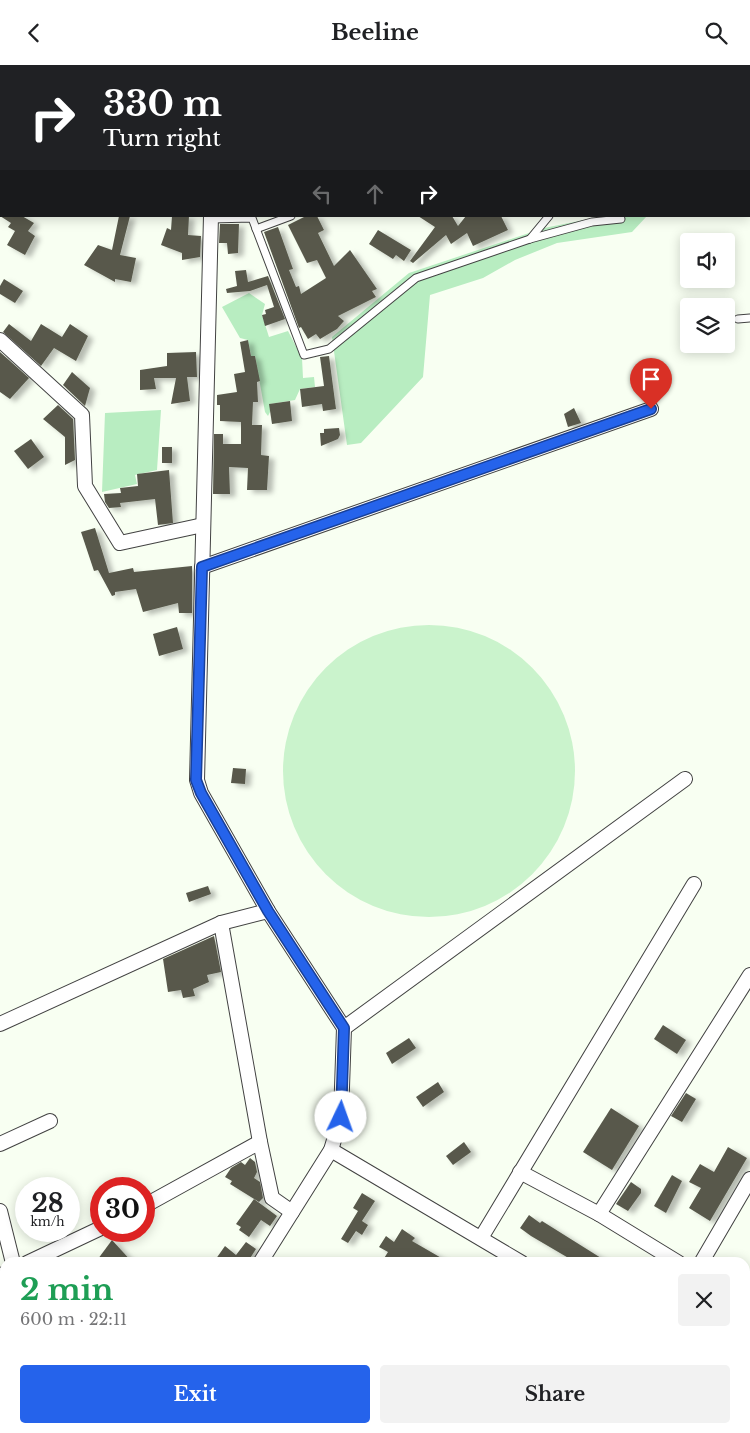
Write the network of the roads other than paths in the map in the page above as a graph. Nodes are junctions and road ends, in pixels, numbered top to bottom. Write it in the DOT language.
graph roads {
  1 [pos="288,217"];
  2 [pos="548,217"];
  3 [pos="211,218"];
  4 [pos="621,219"];
  5 [pos="256,229"];
  6 [pos="530,239"];
  7 [pos="750,318"];
  8 [pos="738,319"];
  9 [pos="0,340"];
  10 [pos="651,409"];
  11 [pos="203,525"];
  12 [pos="202,567"];
  13 [pos="685,779"];
  14 [pos="694,885"];
  15 [pos="268,911"];
  16 [pos="221,923"];
  17 [pos="750,975"];
  18 [pos="0,1024"];
  19 [pos="344,1028"];
  20 [pos="50,1121"];
  21 [pos="260,1141"];
  22 [pos="0,1144"];
  23 [pos="331,1150"];
  24 [pos="520,1173"];
  25 [pos="750,1179"];
  26 [pos="155,1200"];
  27 [pos="0,1211"];
  28 [pos="292,1212"];
  29 [pos="599,1214"];
  30 [pos="90,1233"];
  31 [pos="481,1238"];
  32 [pos="12,1257"];
  33 [pos="41,1257"];
  34 [pos="264,1257"];
  35 [pos="510,1257"];
  36 [pos="669,1257"];
  37 [pos="704,1257"];
  1 -- 5 [label="lane"];
  2 -- 6 [label="lane"];
  3 -- 5 [label="lane"];
  3 -- 11 [label="street"];
  4 -- 6 [label="lane"];
  5 -- 6 [label="lane"];
  7 -- 8 [label="lane"];
  9 -- 11 [label="street"];
  10 -- 12 [label="street"];
  11 -- 12 [label="street"];
  12 -- 15 [label="street"];
  13 -- 19 [label="street"];
  14 -- 24 [label="street"];
  15 -- 16 [label="street"];
  15 -- 19 [label="street"];
  16 -- 18 [label="street"];
  16 -- 21 [label="street"];
  17 -- 29 [label="street"];
  19 -- 23 [label="street"];
  20 -- 22 [label="street"];
  21 -- 26 [label="street"];
  21 -- 28 [label="street"];
  23 -- 28 [label="street"];
  23 -- 31 [label="street"];
  24 -- 29 [label="street"];
  24 -- 31 [label="street"];
  25 -- 37 [label="street"];
  27 -- 32 [label="street"];
  28 -- 34 [label="street"];
  29 -- 36 [label="street"];
  30 -- 33 [label="street"];
  31 -- 35 [label="street"];
}
